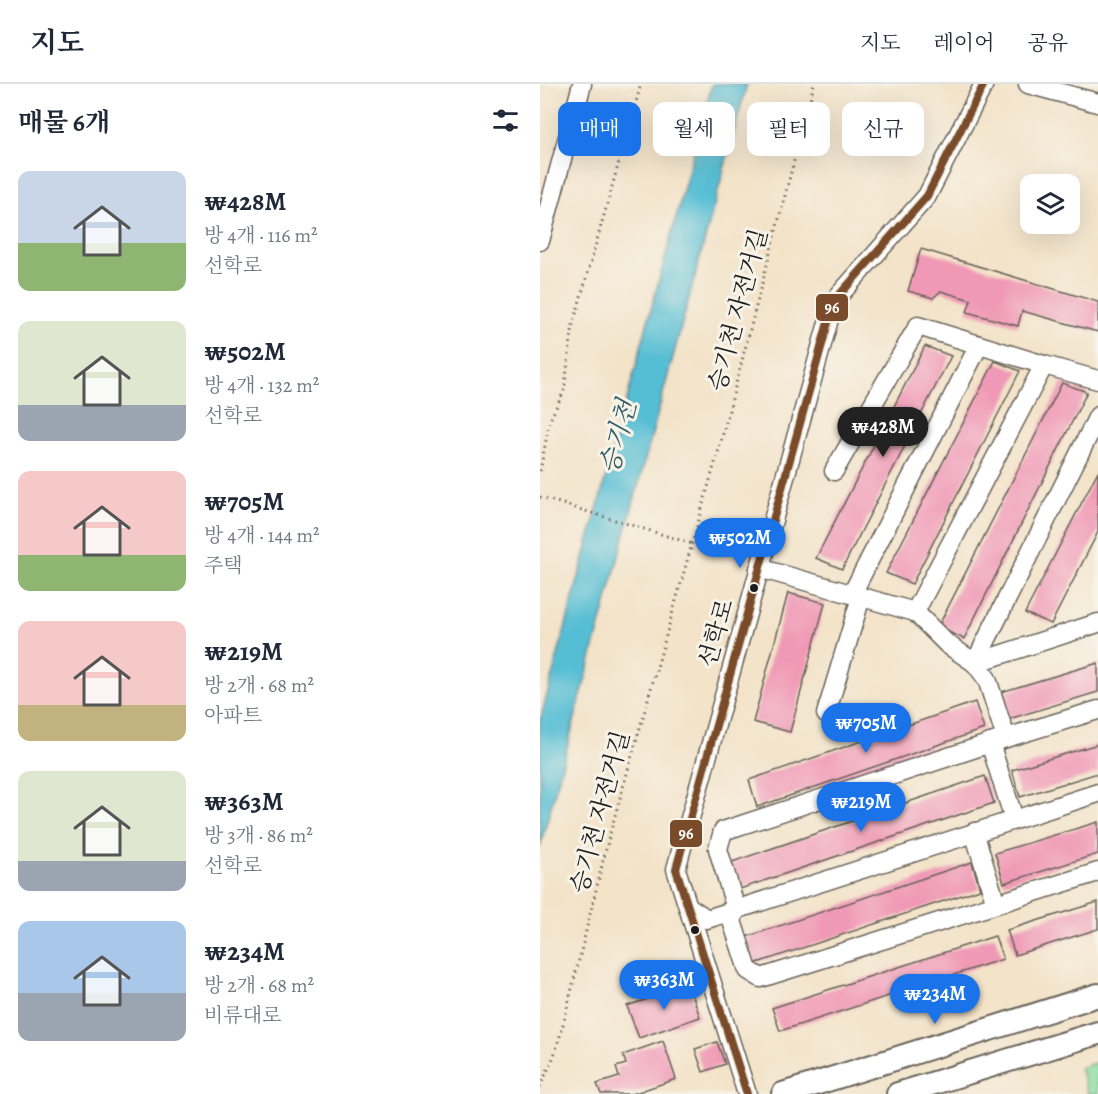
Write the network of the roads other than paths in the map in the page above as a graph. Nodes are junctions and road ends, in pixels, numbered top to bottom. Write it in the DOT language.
graph roads {
  1 [pos="582,84"];
  2 [pos="984,84"];
  3 [pos="1028,84"];
  4 [pos="1098,103"];
  5 [pos="540,241"];
  6 [pos="979,345"];
  7 [pos="1044,365"];
  8 [pos="1098,380"];
  9 [pos="1098,416"];
  10 [pos="834,471"];
  11 [pos="759,568"];
  12 [pos="856,596"];
  13 [pos="915,612"];
  14 [pos="1098,623"];
  15 [pos="975,663"];
  16 [pos="1098,710"];
  17 [pos="826,714"];
  18 [pos="998,740"];
  19 [pos="1098,793"];
  20 [pos="1014,819"];
  21 [pos="974,832"];
  22 [pos="1098,872"];
  23 [pos="996,904"];
  24 [pos="689,907"];
  25 [pos="736,909"];
  26 [pos="1098,995"];
  27 [pos="1098,1033"];
  28 [pos="747,1094"];
  29 [pos="783,1094"];
  30 [pos="898,1094"];
  1 -- 5 [label="street"];
  2 -- 11 [label="street, 선학로"];
  3 -- 4 [label="street"];
  6 -- 7 [label="street"];
  6 -- 10 [label="street"];
  6 -- 12 [label="street"];
  7 -- 8 [label="street"];
  7 -- 13 [label="street"];
  9 -- 15 [label="street"];
  11 -- 12 [label="street"];
  11 -- 24 [label="street, 선학로"];
  12 -- 13 [label="street"];
  12 -- 17 [label="street"];
  13 -- 15 [label="street"];
  14 -- 15 [label="street"];
  15 -- 18 [label="street"];
  16 -- 18 [label="street"];
  18 -- 20 [label="street"];
  18 -- 25 [label="street"];
  19 -- 20 [label="street"];
  20 -- 21 [label="street"];
  21 -- 23 [label="street"];
  21 -- 25 [label="street"];
  22 -- 23 [label="street"];
  23 -- 25 [label="street"];
  24 -- 25 [label="street"];
  24 -- 28 [label="street, 선학로"];
  26 -- 29 [label="main road"];
  27 -- 30 [label="main road"];
}
